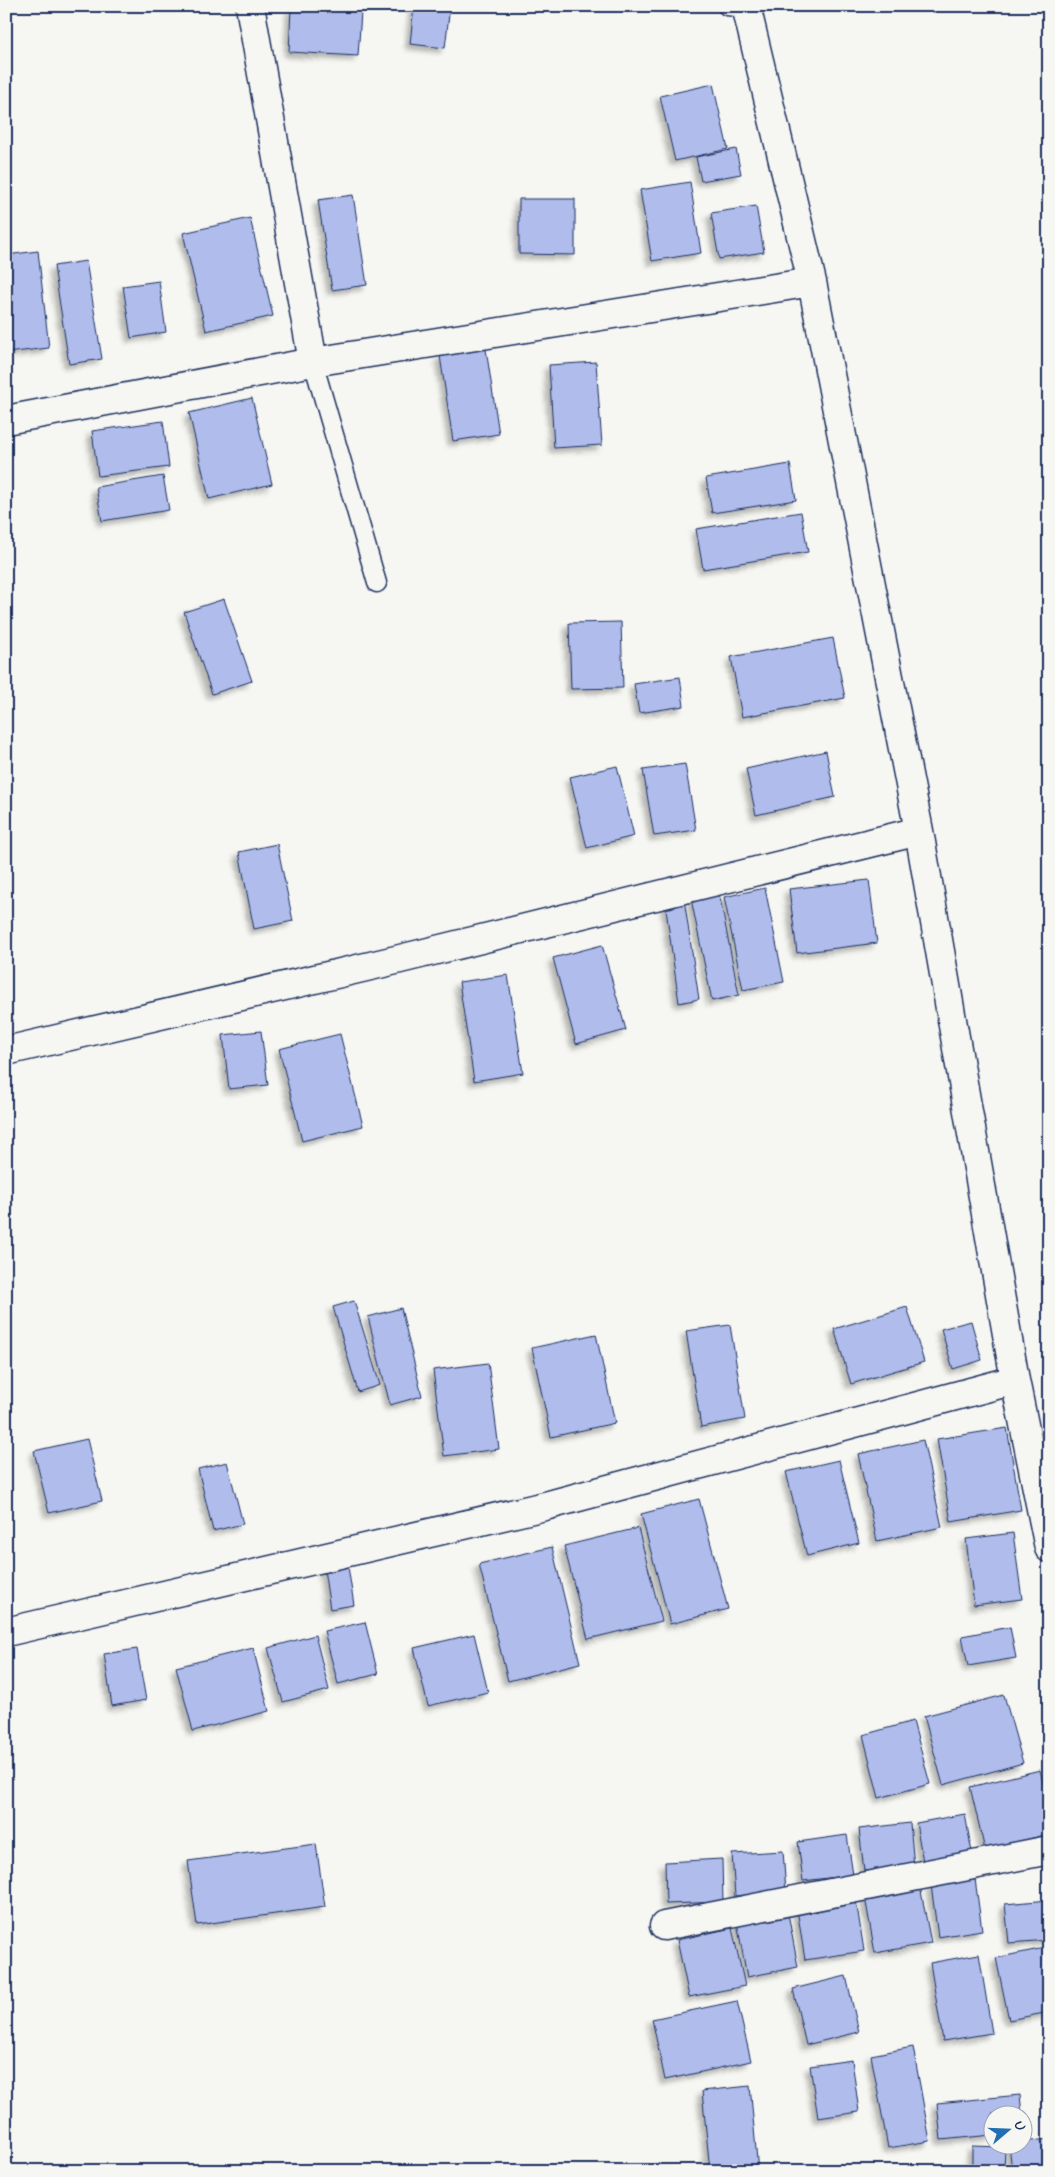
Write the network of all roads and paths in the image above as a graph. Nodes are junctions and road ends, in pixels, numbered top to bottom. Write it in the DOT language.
graph roads {
  1 [pos="250,6"];
  2 [pos="740,7"];
  3 [pos="812,282"];
  4 [pos="313,362"];
  5 [pos="6,420"];
  6 [pos="377,584"];
  7 [pos="919,831"];
  8 [pos="6,1051"];
  9 [pos="1015,1380"];
  10 [pos="1049,1548"];
  11 [pos="6,1632"];
  12 [pos="1049,1850"];
  13 [pos="664,1926"];
  1 -- 4 [label="street"];
  2 -- 3 [label="street"];
  3 -- 4 [label="street"];
  3 -- 7 [label="street"];
  4 -- 5 [label="street"];
  4 -- 6 [label="lane"];
  7 -- 8 [label="street"];
  7 -- 9 [label="street"];
  9 -- 10 [label="street"];
  9 -- 11 [label="street"];
  12 -- 13 [label="street"];
}
